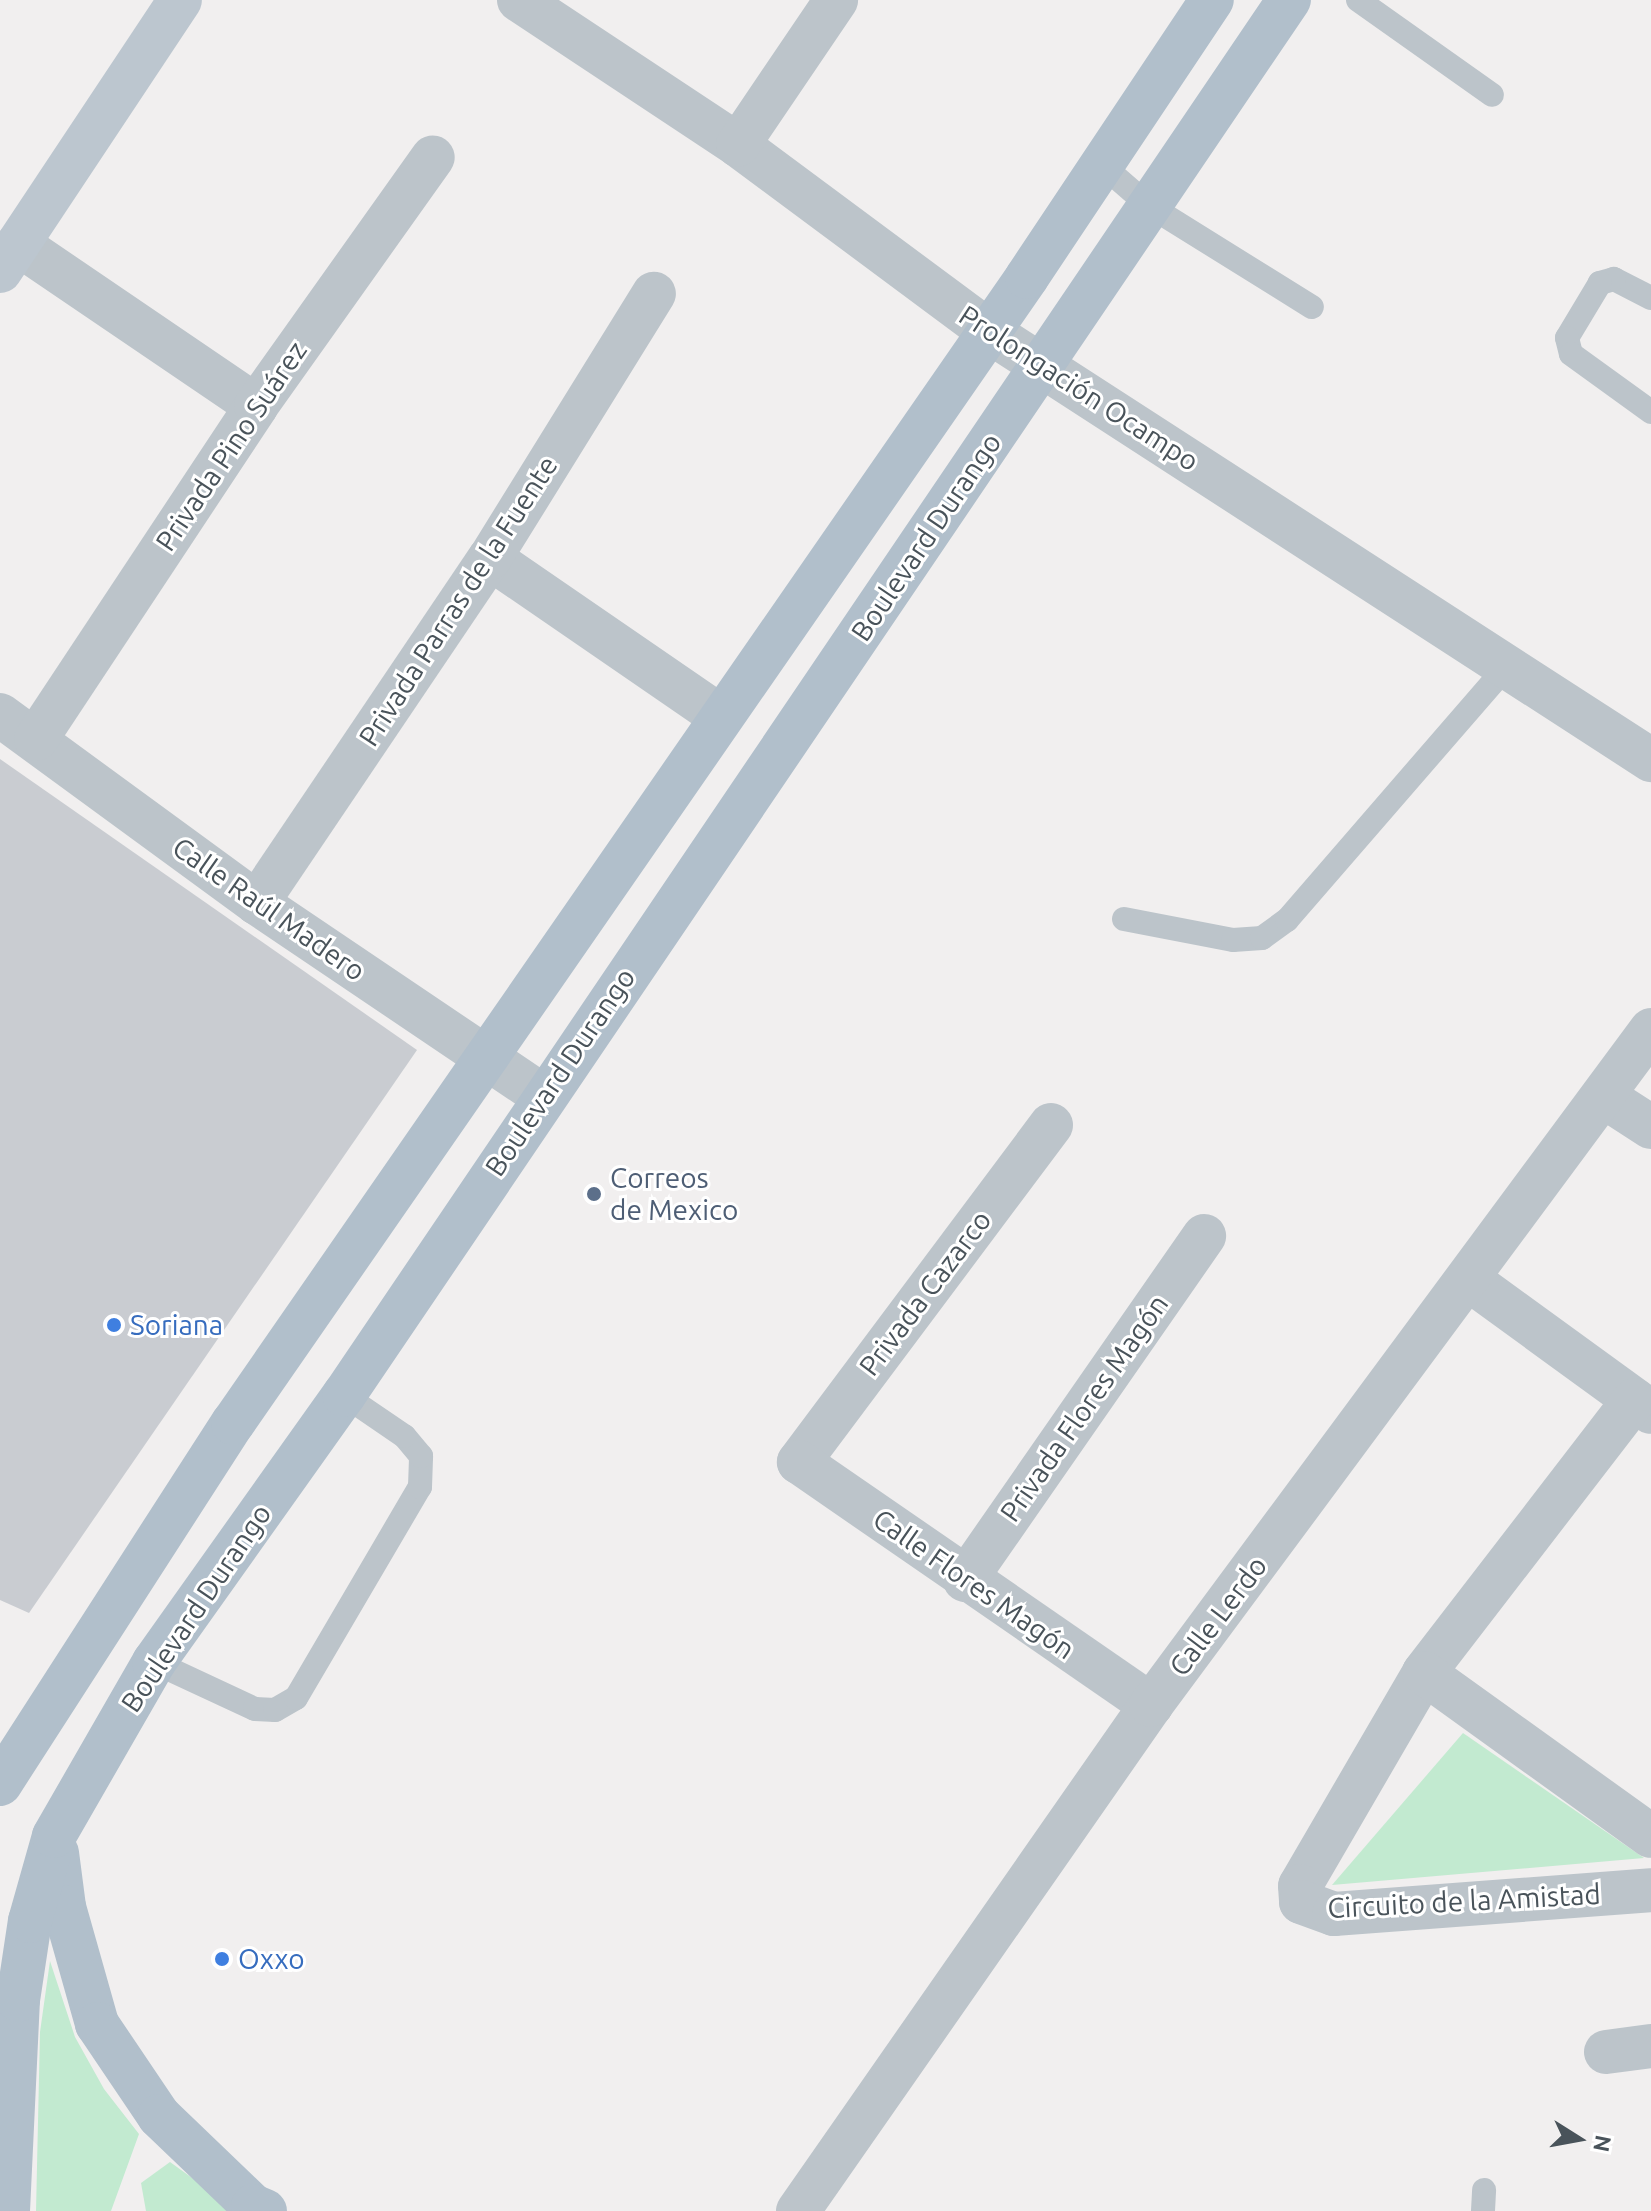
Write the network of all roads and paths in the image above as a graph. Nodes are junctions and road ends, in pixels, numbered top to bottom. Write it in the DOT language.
graph roads {
  1 [pos="180,0"];
  2 [pos="519,0"];
  3 [pos="836,0"];
  4 [pos="1212,0"];
  5 [pos="1289,0"];
  6 [pos="1358,0"];
  7 [pos="1492,95"];
  8 [pos="738,145"];
  9 [pos="433,157"];
  10 [pos="1101,164"];
  11 [pos="1148,205"];
  12 [pos="9,257"];
  13 [pos="654,294"];
  14 [pos="1651,298"];
  15 [pos="1312,307"];
  16 [pos="988,331"];
  17 [pos="1043,367"];
  18 [pos="256,406"];
  19 [pos="1651,412"];
  20 [pos="490,558"];
  21 [pos="1507,666"];
  22 [pos="0,715"];
  23 [pos="721,717"];
  24 [pos="36,739"];
  25 [pos="1651,760"];
  26 [pos="257,903"];
  27 [pos="1124,919"];
  28 [pos="1651,1030"];
  29 [pos="487,1059"];
  30 [pos="543,1096"];
  31 [pos="1603,1096"];
  32 [pos="1051,1125"];
  33 [pos="1651,1127"];
  34 [pos="1204,1236"];
  35 [pos="1468,1279"];
  36 [pos="344,1395"];
  37 [pos="1642,1406"];
  38 [pos="799,1462"];
  39 [pos="965,1580"];
  40 [pos="154,1662"];
  41 [pos="1424,1673"];
  42 [pos="1151,1705"];
  43 [pos="0,1784"];
  44 [pos="54,1836"];
  45 [pos="1651,1836"];
  46 [pos="1651,1890"];
  47 [pos="9,2009"];
  48 [pos="1651,2046"];
  49 [pos="1606,2052"];
  50 [pos="8,2211"];
  51 [pos="265,2211"];
  52 [pos="798,2211"];
  1 -- 12 [label="street"];
  2 -- 8 [label="street, Prolongación Ocampo"];
  3 -- 8 [label="street"];
  4 -- 10 [label="main road"];
  5 -- 11 [label="main road, Boulevard Durango"];
  6 -- 7 [label="lane"];
  8 -- 16 [label="street, Prolongación Ocampo"];
  9 -- 18 [label="street, Privada Pino Suárez"];
  10 -- 11 [label="lane"];
  10 -- 16 [label="main road"];
  11 -- 15 [label="lane"];
  11 -- 17 [label="main road, Boulevard Durango"];
  12 -- 18 [label="street"];
  13 -- 20 [label="street, Privada Parras de la Fuente"];
  14 -- 19 [label="lane"];
  16 -- 17 [label="street, Prolongación Ocampo"];
  16 -- 23 [label="main road"];
  17 -- 21 [label="street, Prolongación Ocampo"];
  17 -- 30 [label="main road, Boulevard Durango"];
  18 -- 24 [label="street, Privada Pino Suárez"];
  20 -- 23 [label="street"];
  20 -- 26 [label="street, Privada Parras de la Fuente"];
  21 -- 25 [label="street, Prolongación Ocampo"];
  21 -- 27 [label="lane"];
  22 -- 24 [label="street, Calle Raúl Madero"];
  23 -- 29 [label="main road"];
  24 -- 26 [label="street, Calle Raúl Madero"];
  26 -- 29 [label="street, Calle Raúl Madero"];
  28 -- 31 [label="street, Calle Lerdo"];
  29 -- 30 [label="street, Calle Raúl Madero"];
  29 -- 43 [label="main road"];
  30 -- 36 [label="main road, Boulevard Durango"];
  31 -- 33 [label="street"];
  31 -- 35 [label="street, Calle Lerdo"];
  32 -- 38 [label="street, Privada Cazarco"];
  34 -- 39 [label="street, Privada Flores Magón"];
  35 -- 37 [label="street, Circuito de la Amistad"];
  35 -- 42 [label="street, Calle Lerdo"];
  36 -- 40 [label="main road, Boulevard Durango"];
  36 -- 40 [label="lane"];
  37 -- 41 [label="street, Circuito de la Amistad"];
  38 -- 39 [label="street, Calle Flores Magón"];
  39 -- 42 [label="street, Calle Flores Magón"];
  40 -- 44 [label="main road, Boulevard Durango"];
  41 -- 45 [label="street"];
  41 -- 46 [label="street, Circuito de la Amistad"];
  42 -- 52 [label="street, Calle Lerdo"];
  44 -- 47 [label="main road, Boulevard Durango"];
  44 -- 51 [label="main road"];
  47 -- 50 [label="main road, Boulevard Durango"];
  48 -- 49 [label="street"];
}
